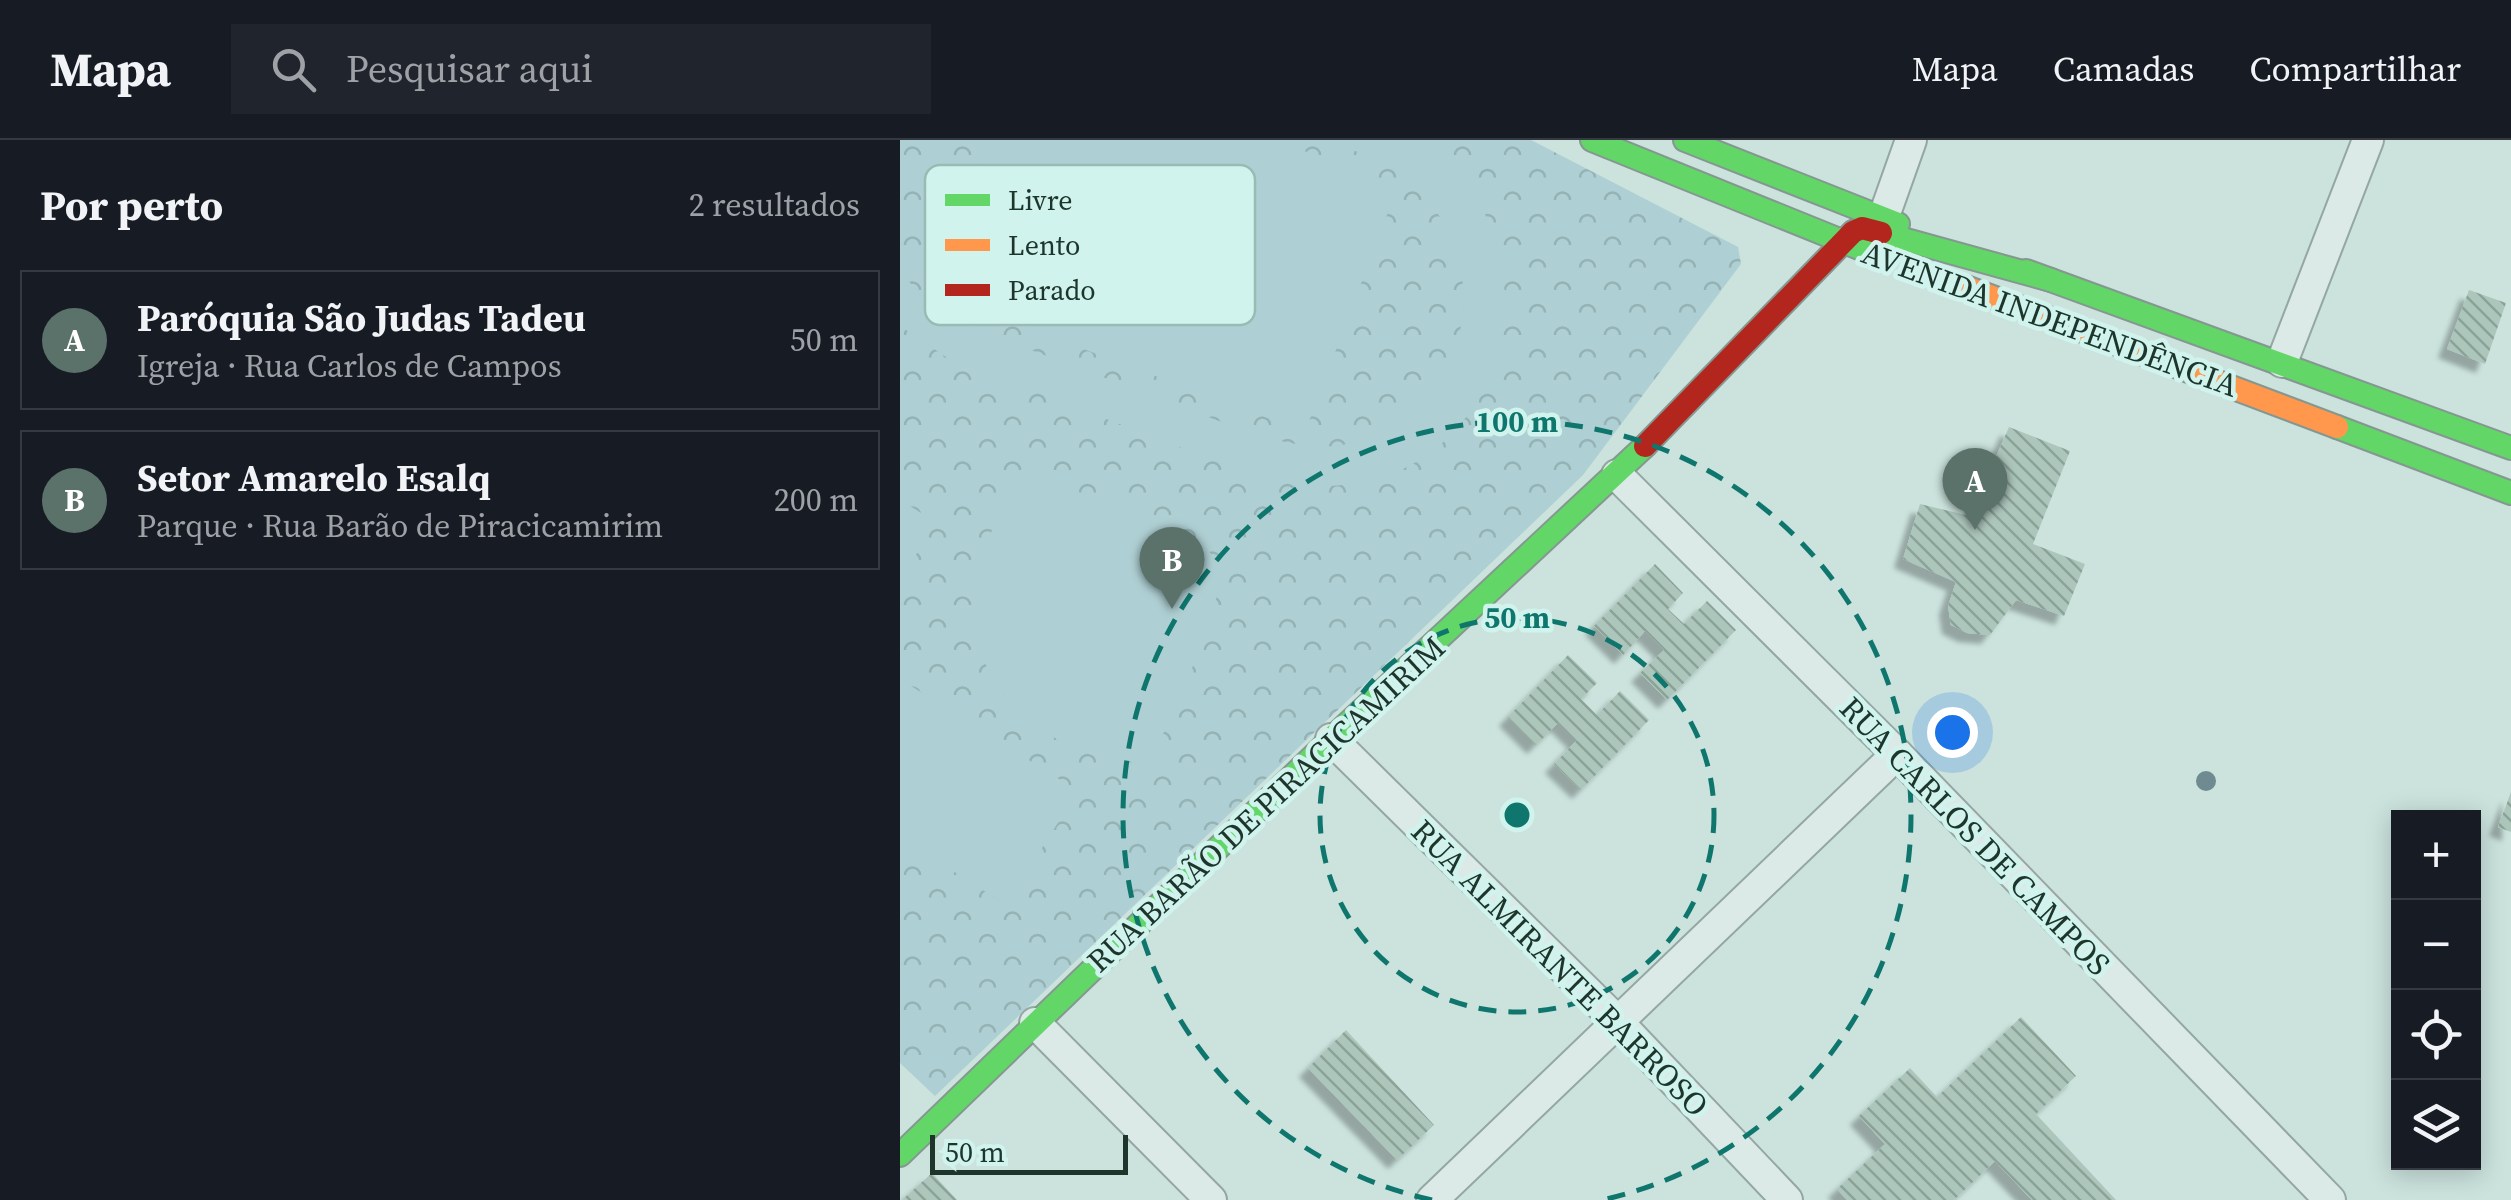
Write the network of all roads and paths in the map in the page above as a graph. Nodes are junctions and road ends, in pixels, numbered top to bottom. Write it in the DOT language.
graph roads {
  1 [pos="1592,140"];
  2 [pos="1685,140"];
  3 [pos="1911,140"];
  4 [pos="2368,140"];
  5 [pos="1883,219"];
  6 [pos="1847,244"];
  7 [pos="2051,280"];
  8 [pos="2282,362"];
  9 [pos="2511,448"];
  10 [pos="1617,475"];
  11 [pos="2511,493"];
  12 [pos="1331,740"];
  13 [pos="1897,754"];
  14 [pos="1616,1020"];
  15 [pos="1035,1023"];
  16 [pos="900,1155"];
  17 [pos="1212,1200"];
  18 [pos="1432,1200"];
  19 [pos="1787,1200"];
  20 [pos="2330,1200"];
  1 -- 6 [label="main road, AVENIDA INDEPENDÊNCIA"];
  2 -- 5 [label="main road, AVENIDA INDEPENDÊNCIA"];
  3 -- 5 [label="street"];
  4 -- 8 [label="street"];
  5 -- 7 [label="main road, AVENIDA INDEPENDÊNCIA"];
  6 -- 7 [label="main road"];
  6 -- 10 [label="main road, RUA BARÃO DE PIRACICAMIRIM"];
  6 -- 11 [label="main road, AVENIDA INDEPENDÊNCIA"];
  7 -- 8 [label="main road, AVENIDA INDEPENDÊNCIA"];
  8 -- 9 [label="main road, AVENIDA INDEPENDÊNCIA"];
  10 -- 12 [label="main road, RUA BARÃO DE PIRACICAMIRIM"];
  10 -- 13 [label="street, RUA CARLOS DE CAMPOS"];
  12 -- 14 [label="street, RUA ALMIRANTE BARROSO"];
  12 -- 15 [label="main road, RUA BARÃO DE PIRACICAMIRIM"];
  13 -- 14 [label="street"];
  13 -- 20 [label="street, RUA CARLOS DE CAMPOS"];
  14 -- 18 [label="street"];
  14 -- 19 [label="street, RUA ALMIRANTE BARROSO"];
  15 -- 16 [label="main road, RUA BARÃO DE PIRACICAMIRIM"];
  15 -- 17 [label="street"];
}
